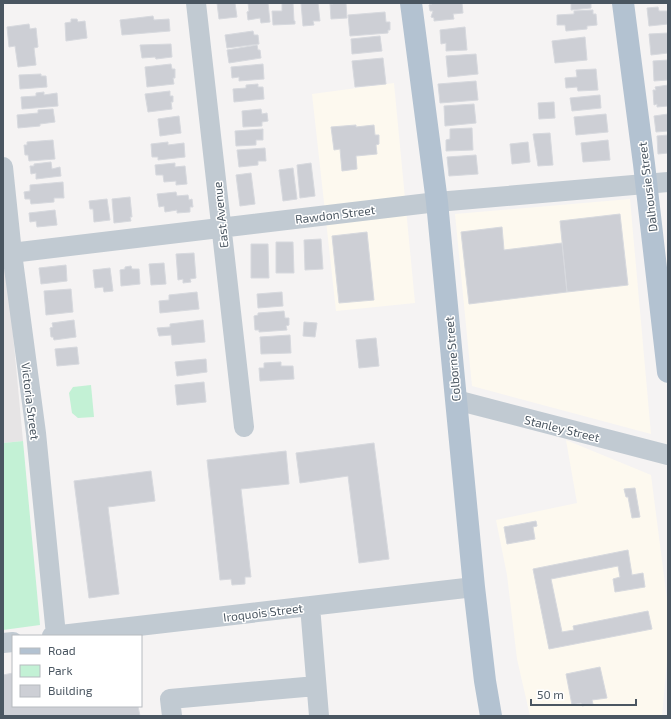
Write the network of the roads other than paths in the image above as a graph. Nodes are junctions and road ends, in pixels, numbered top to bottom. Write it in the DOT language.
graph roads {
  1 [pos="196,3"];
  2 [pos="411,3"];
  3 [pos="623,3"];
  4 [pos="3,167"];
  5 [pos="668,182"];
  6 [pos="646,185"];
  7 [pos="437,202"];
  8 [pos="222,227"];
  9 [pos="8,253"];
  10 [pos="668,372"];
  11 [pos="456,400"];
  12 [pos="244,427"];
  13 [pos="668,455"];
  14 [pos="474,587"];
  15 [pos="310,606"];
  16 [pos="54,635"];
  17 [pos="63,635"];
  18 [pos="316,686"];
  19 [pos="172,716"];
  20 [pos="319,716"];
  21 [pos="491,716"];
  1 -- 8 [label="street, East Avenue"];
  2 -- 7 [label="main road, Colborne Street"];
  3 -- 6 [label="main road, Dalhousie Street"];
  4 -- 9 [label="street, Victoria Street"];
  5 -- 6 [label="street, Rawdon Street"];
  6 -- 7 [label="street, Rawdon Street"];
  6 -- 10 [label="main road, Dalhousie Street"];
  7 -- 8 [label="street, Rawdon Street"];
  7 -- 11 [label="main road, Colborne Street"];
  8 -- 9 [label="street, Rawdon Street"];
  8 -- 12 [label="street, East Avenue"];
  9 -- 16 [label="street, Victoria Street"];
  11 -- 13 [label="street, Stanley Street"];
  11 -- 14 [label="main road, Colborne Street"];
  14 -- 15 [label="street, Iroquois Street"];
  14 -- 21 [label="main road, Colborne Street"];
  15 -- 17 [label="street, Iroquois Street"];
  15 -- 18 [label="street"];
  18 -- 19 [label="street"];
  18 -- 20 [label="street"];
}
